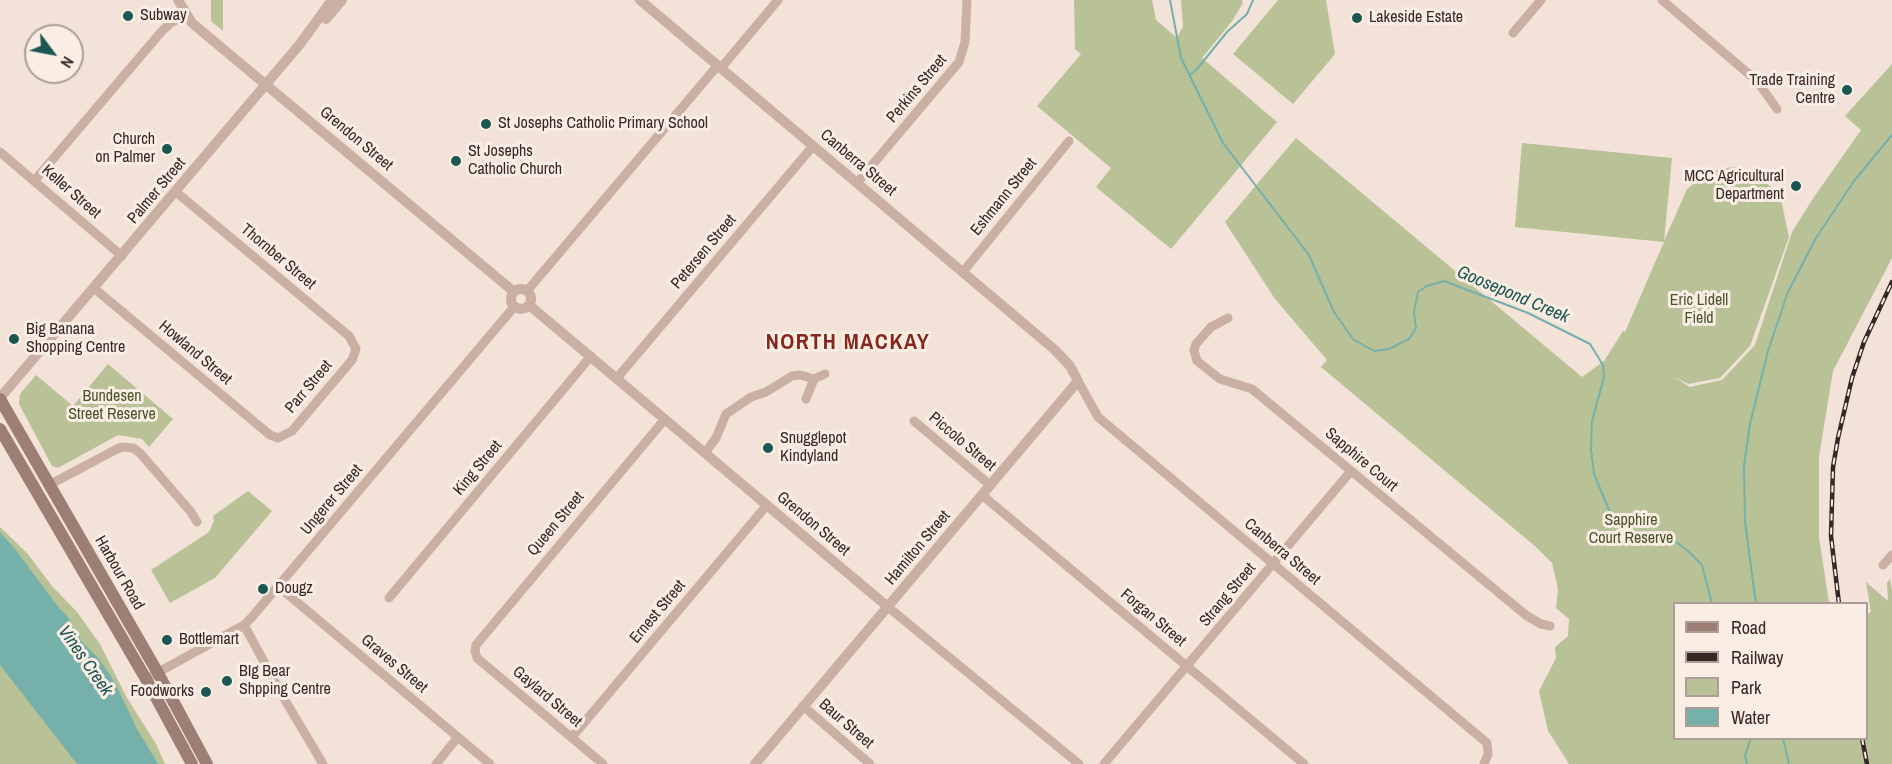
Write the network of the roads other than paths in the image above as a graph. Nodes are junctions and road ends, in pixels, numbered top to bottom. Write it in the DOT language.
graph roads {
  1 [pos="342,0"];
  2 [pos="640,0"];
  3 [pos="778,0"];
  4 [pos="967,0"];
  5 [pos="1541,0"];
  6 [pos="1662,0"];
  7 [pos="331,1"];
  8 [pos="183,7"];
  9 [pos="1513,33"];
  10 [pos="300,44"];
  11 [pos="719,67"];
  12 [pos="267,84"];
  13 [pos="1777,109"];
  14 [pos="1069,141"];
  15 [pos="813,146"];
  16 [pos="0,152"];
  17 [pos="35,180"];
  18 [pos="857,183"];
  19 [pos="176,192"];
  20 [pos="122,256"];
  21 [pos="963,272"];
  22 [pos="94,289"];
  23 [pos="513,291"];
  24 [pos="527,291"];
  25 [pos="529,305"];
  26 [pos="514,307"];
  27 [pos="1228,318"];
  28 [pos="356,349"];
  29 [pos="591,356"];
  30 [pos="825,374"];
  31 [pos="617,378"];
  32 [pos="814,379"];
  33 [pos="1078,381"];
  34 [pos="0,399"];
  35 [pos="806,399"];
  36 [pos="665,419"];
  37 [pos="914,422"];
  38 [pos="0,429"];
  39 [pos="278,438"];
  40 [pos="705,453"];
  41 [pos="1351,471"];
  42 [pos="50,485"];
  43 [pos="990,485"];
  44 [pos="982,495"];
  45 [pos="767,505"];
  46 [pos="197,522"];
  47 [pos="1892,555"];
  48 [pos="1274,564"];
  49 [pos="1883,565"];
  50 [pos="279,587"];
  51 [pos="388,598"];
  52 [pos="888,607"];
  53 [pos="244,625"];
  54 [pos="1550,626"];
  55 [pos="475,651"];
  56 [pos="1187,667"];
  57 [pos="158,673"];
  58 [pos="146,679"];
  59 [pos="803,706"];
  60 [pos="458,737"];
  61 [pos="572,737"];
  62 [pos="192,764"];
  63 [pos="207,764"];
  64 [pos="323,764"];
  65 [pos="436,764"];
  66 [pos="490,764"];
  67 [pos="603,764"];
  68 [pos="756,764"];
  69 [pos="870,764"];
  70 [pos="1078,764"];
  71 [pos="1104,764"];
  72 [pos="1304,764"];
  73 [pos="1484,764"];
  1 -- 10 [label="street"];
  2 -- 11 [label="street, Canberra Street"];
  3 -- 11 [label="street"];
  4 -- 18 [label="street, Perkins Street"];
  5 -- 9 [label="street"];
  6 -- 13 [label="street"];
  7 -- 10 [label="street, Palmer Street"];
  8 -- 12 [label="street, Grendon Street"];
  8 -- 17 [label="street"];
  10 -- 12 [label="street, Palmer Street"];
  11 -- 15 [label="street, Canberra Street"];
  11 -- 24 [label="street"];
  12 -- 19 [label="street, Palmer Street"];
  12 -- 23 [label="street, Grendon Street"];
  14 -- 21 [label="street, Eshmann Street"];
  15 -- 18 [label="street, Canberra Street"];
  15 -- 31 [label="street, Petersen Street"];
  16 -- 17 [label="street, Keller Street"];
  17 -- 20 [label="street, Keller Street"];
  18 -- 21 [label="street, Canberra Street"];
  19 -- 20 [label="street, Palmer Street"];
  19 -- 28 [label="street, Thornber Street"];
  20 -- 22 [label="street, Palmer Street"];
  21 -- 33 [label="street, Canberra Street"];
  22 -- 34 [label="street, Palmer Street"];
  22 -- 39 [label="street, Howland Street"];
  23 -- 24 [label="street"];
  23 -- 26 [label="street"];
  24 -- 25 [label="street"];
  25 -- 26 [label="street"];
  25 -- 29 [label="street, Grendon Street"];
  26 -- 50 [label="street, Ungerer Street"];
  27 -- 41 [label="street, Sapphire Court"];
  28 -- 39 [label="street, Parr Street"];
  29 -- 31 [label="street, Grendon Street"];
  29 -- 51 [label="street, King Street"];
  30 -- 32 [label="street"];
  31 -- 36 [label="street, Grendon Street"];
  32 -- 35 [label="street"];
  32 -- 40 [label="street"];
  33 -- 43 [label="street, Hamilton Street"];
  33 -- 48 [label="street, Canberra Street"];
  34 -- 42 [label="main road, Harbour Road"];
  36 -- 40 [label="street, Grendon Street"];
  36 -- 55 [label="street, Queen Street"];
  37 -- 43 [label="street, Piccolo Street"];
  38 -- 58 [label="main road, Harbour Road"];
  40 -- 45 [label="street, Grendon Street"];
  41 -- 48 [label="street, Strang Street"];
  41 -- 54 [label="street, Sapphire Court"];
  42 -- 46 [label="street"];
  42 -- 57 [label="main road, Harbour Road"];
  43 -- 44 [label="street, Hamilton Street"];
  44 -- 52 [label="street, Hamilton Street"];
  44 -- 56 [label="street, Forgan Street"];
  45 -- 52 [label="street, Grendon Street"];
  45 -- 61 [label="street, Ernest Street"];
  47 -- 49 [label="street"];
  48 -- 56 [label="street, Strang Street"];
  48 -- 73 [label="street, Canberra Street"];
  50 -- 53 [label="street, Ungerer Street"];
  50 -- 60 [label="street, Graves Street"];
  52 -- 59 [label="street, Hamilton Street"];
  52 -- 70 [label="street, Grendon Street"];
  53 -- 57 [label="street, Ungerer Street"];
  53 -- 64 [label="street"];
  55 -- 61 [label="street, Gaylard Street"];
  56 -- 71 [label="street, Strang Street"];
  56 -- 72 [label="street, Forgan Street"];
  57 -- 58 [label="street, Ungerer Street"];
  57 -- 63 [label="main road, Harbour Road"];
  58 -- 62 [label="main road, Harbour Road"];
  59 -- 68 [label="street, Hamilton Street"];
  59 -- 69 [label="street, Baur Street"];
  60 -- 65 [label="street"];
  60 -- 66 [label="street, Graves Street"];
  61 -- 67 [label="street, Gaylard Street"];
}
